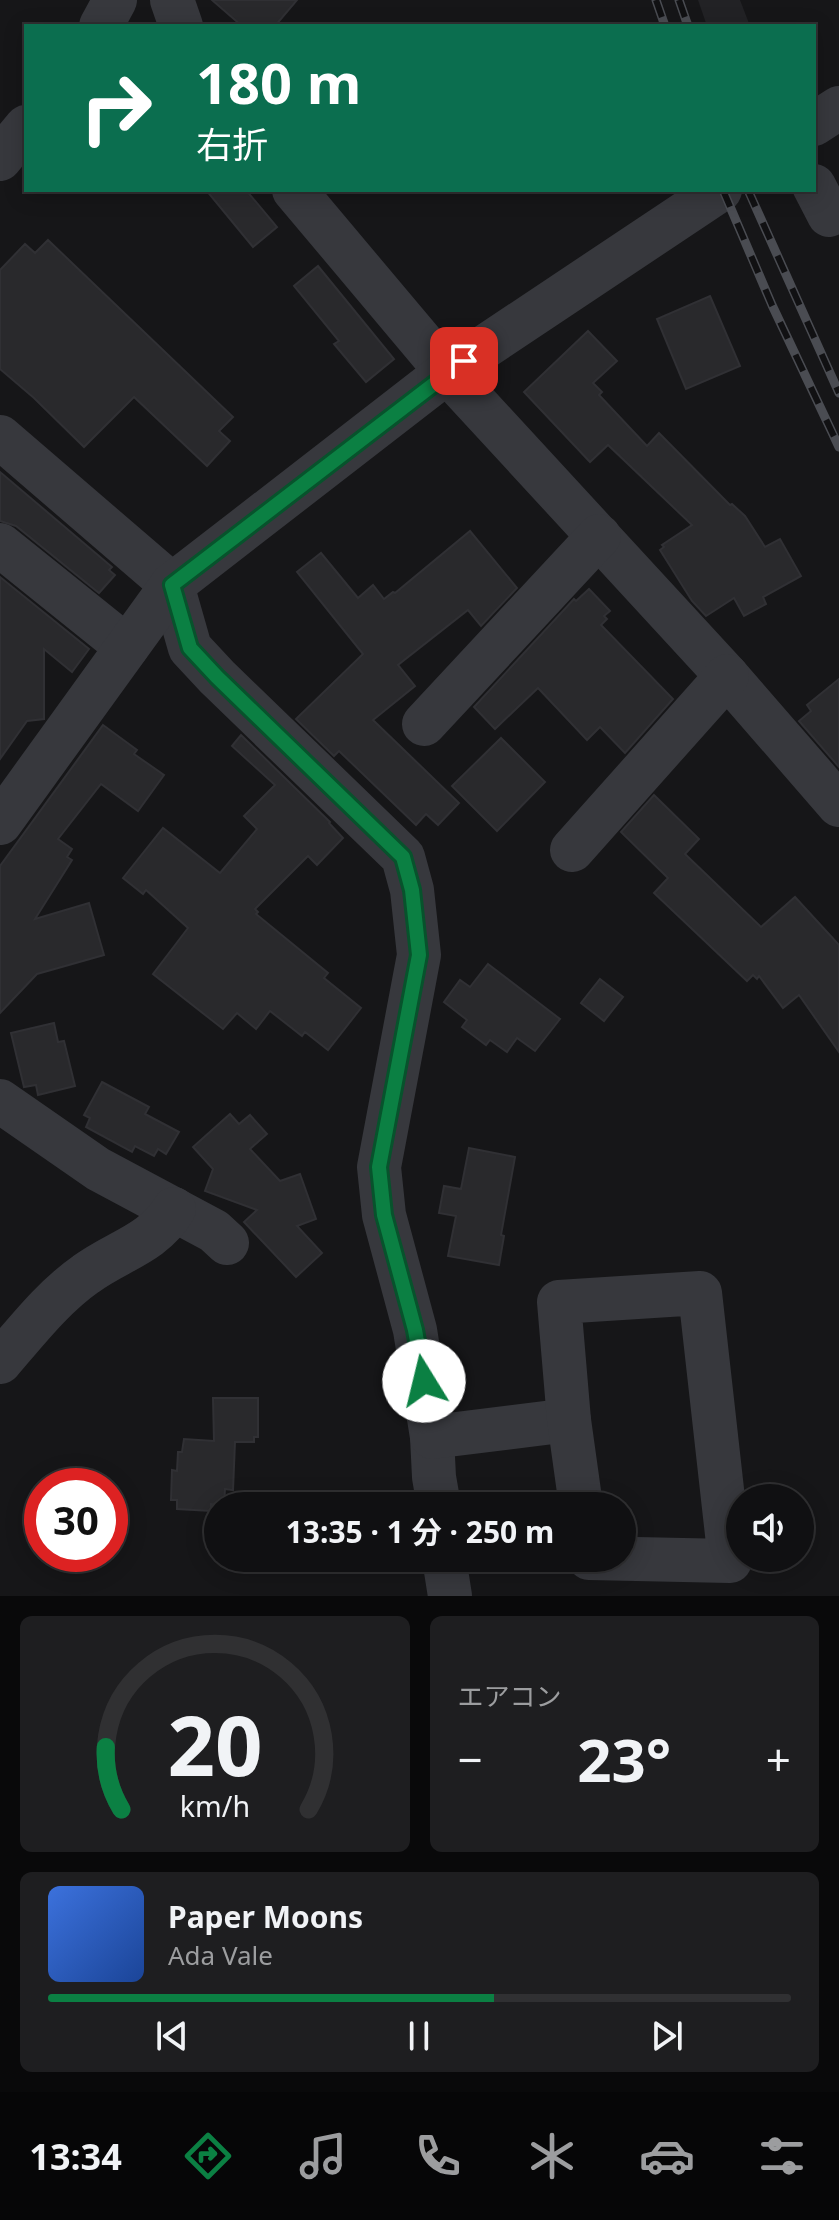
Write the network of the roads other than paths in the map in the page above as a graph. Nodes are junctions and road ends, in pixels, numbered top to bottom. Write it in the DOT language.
graph roads {
  1 [pos="115,0"];
  2 [pos="172,0"];
  3 [pos="102,24"];
  4 [pos="180,24"];
  5 [pos="839,108"];
  6 [pos="816,123"];
  7 [pos="296,192"];
  8 [pos="717,192"];
  9 [pos="447,372"];
  10 [pos="0,437"];
  11 [pos="599,536"];
  12 [pos="0,545"];
  13 [pos="172,585"];
  14 [pos="127,647"];
  15 [pos="727,676"];
  16 [pos="424,724"];
  17 [pos="839,805"];
  18 [pos="0,823"];
  19 [pos="572,850"];
  20 [pos="0,1101"];
  21 [pos="174,1209"];
  22 [pos="227,1243"];
  23 [pos="0,1362"];
  24 [pos="569,1420"];
  25 [pos="432,1437"];
  26 [pos="437,1492"];
  27 [pos="579,1492"];
  28 [pos="636,1559"];
  29 [pos="446,1572"];
  30 [pos="450,1596"];
  1 -- 3 [label="street"];
  2 -- 4 [label="street"];
  5 -- 6 [label="street"];
  7 -- 9 [label="street"];
  8 -- 9 [label="street"];
  9 -- 11 [label="street"];
  9 -- 13 [label="street"];
  10 -- 13 [label="street"];
  11 -- 15 [label="street"];
  11 -- 16 [label="street"];
  12 -- 14 [label="street"];
  13 -- 14 [label="street"];
  13 -- 25 [label="street"];
  14 -- 18 [label="street"];
  15 -- 17 [label="street"];
  15 -- 19 [label="street"];
  20 -- 21 [label="street"];
  21 -- 22 [label="street"];
  21 -- 23 [label="street"];
  24 -- 25 [label="street"];
  24 -- 27 [label="street"];
  24 -- 28 [label="street"];
  25 -- 26 [label="street"];
  29 -- 30 [label="street"];
}
